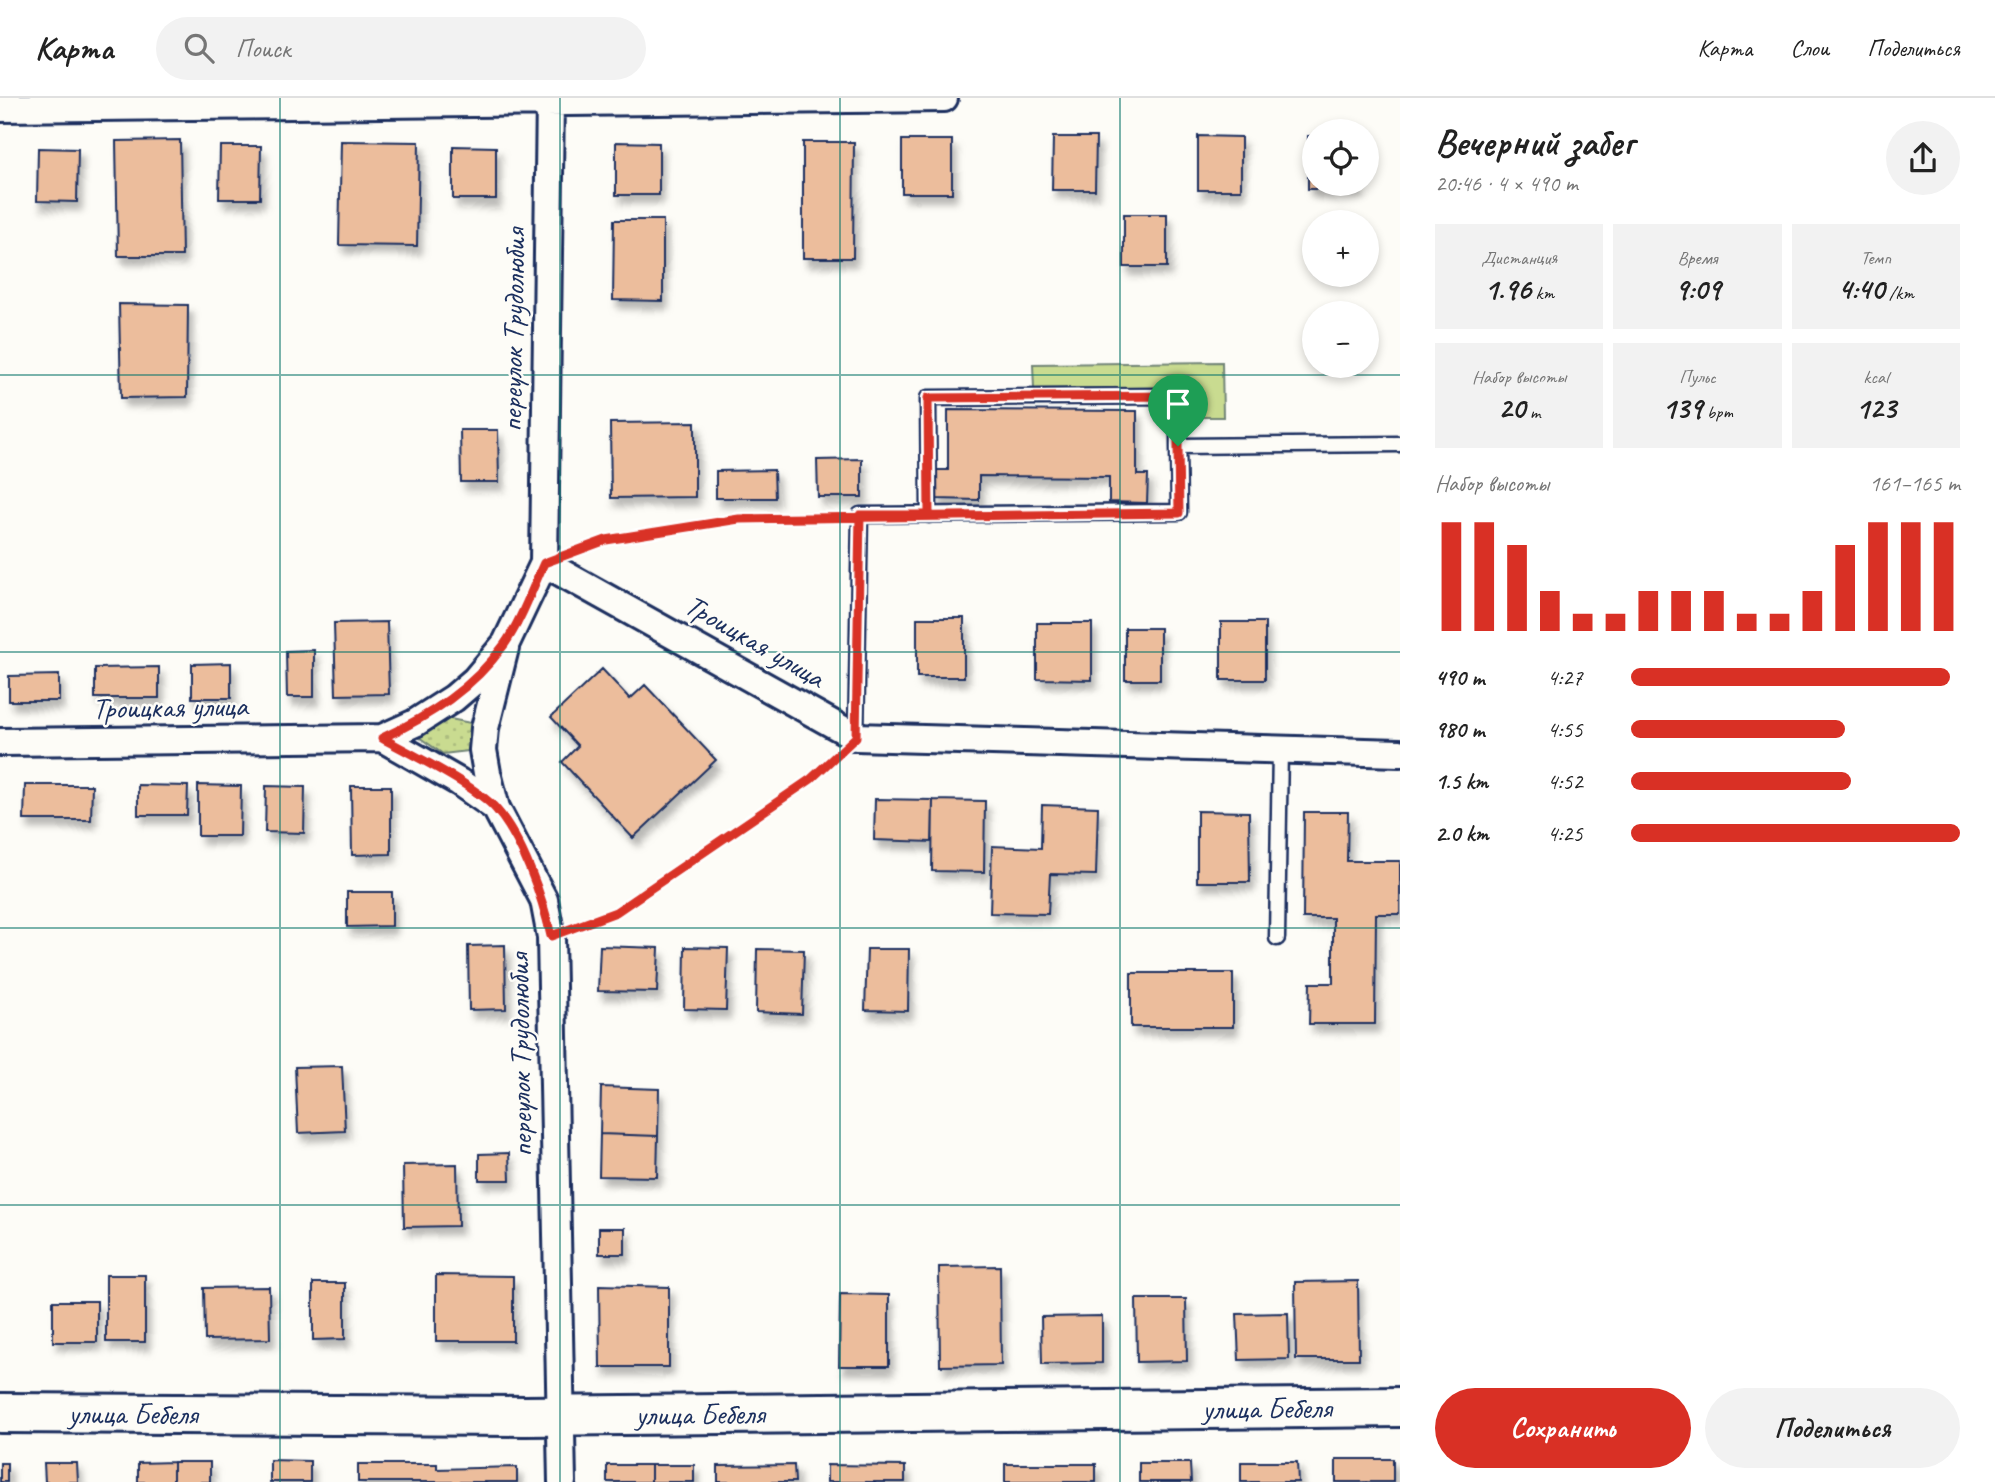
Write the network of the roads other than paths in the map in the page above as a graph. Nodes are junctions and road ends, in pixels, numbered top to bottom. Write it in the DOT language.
graph roads {
  1 [pos="944,98"];
  2 [pos="550,100"];
  3 [pos="0,108"];
  4 [pos="1400,444"];
  5 [pos="1178,446"];
  6 [pos="929,515"];
  7 [pos="544,563"];
  8 [pos="506,643"];
  9 [pos="856,737"];
  10 [pos="382,738"];
  11 [pos="0,742"];
  12 [pos="1280,748"];
  13 [pos="1400,753"];
  14 [pos="496,808"];
  15 [pos="1277,937"];
  16 [pos="1400,1407"];
  17 [pos="0,1413"];
  18 [pos="560,1416"];
  19 [pos="562,1482"];
  1 -- 2 [label="street"];
  2 -- 3 [label="street"];
  2 -- 7 [label="street, переулок Трудолюбия"];
  4 -- 5 [label="lane"];
  5 -- 6 [label="lane"];
  5 -- 6 [label="lane"];
  6 -- 9 [label="lane"];
  7 -- 8 [label="street, Троицкая улица"];
  7 -- 9 [label="street, Троицкая улица"];
  8 -- 10 [label="street, Троицкая улица"];
  8 -- 14 [label="street, переулок Трудолюбия"];
  9 -- 12 [label="street, Троицкая улица"];
  10 -- 11 [label="street, Троицкая улица"];
  10 -- 14 [label="street"];
  12 -- 13 [label="street, Троицкая улица"];
  12 -- 15 [label="lane"];
  14 -- 18 [label="street, переулок Трудолюбия"];
  16 -- 18 [label="street, улица Бебеля"];
  17 -- 18 [label="street, улица Бебеля"];
  18 -- 19 [label="street, переулок Трудолюбия"];
}
